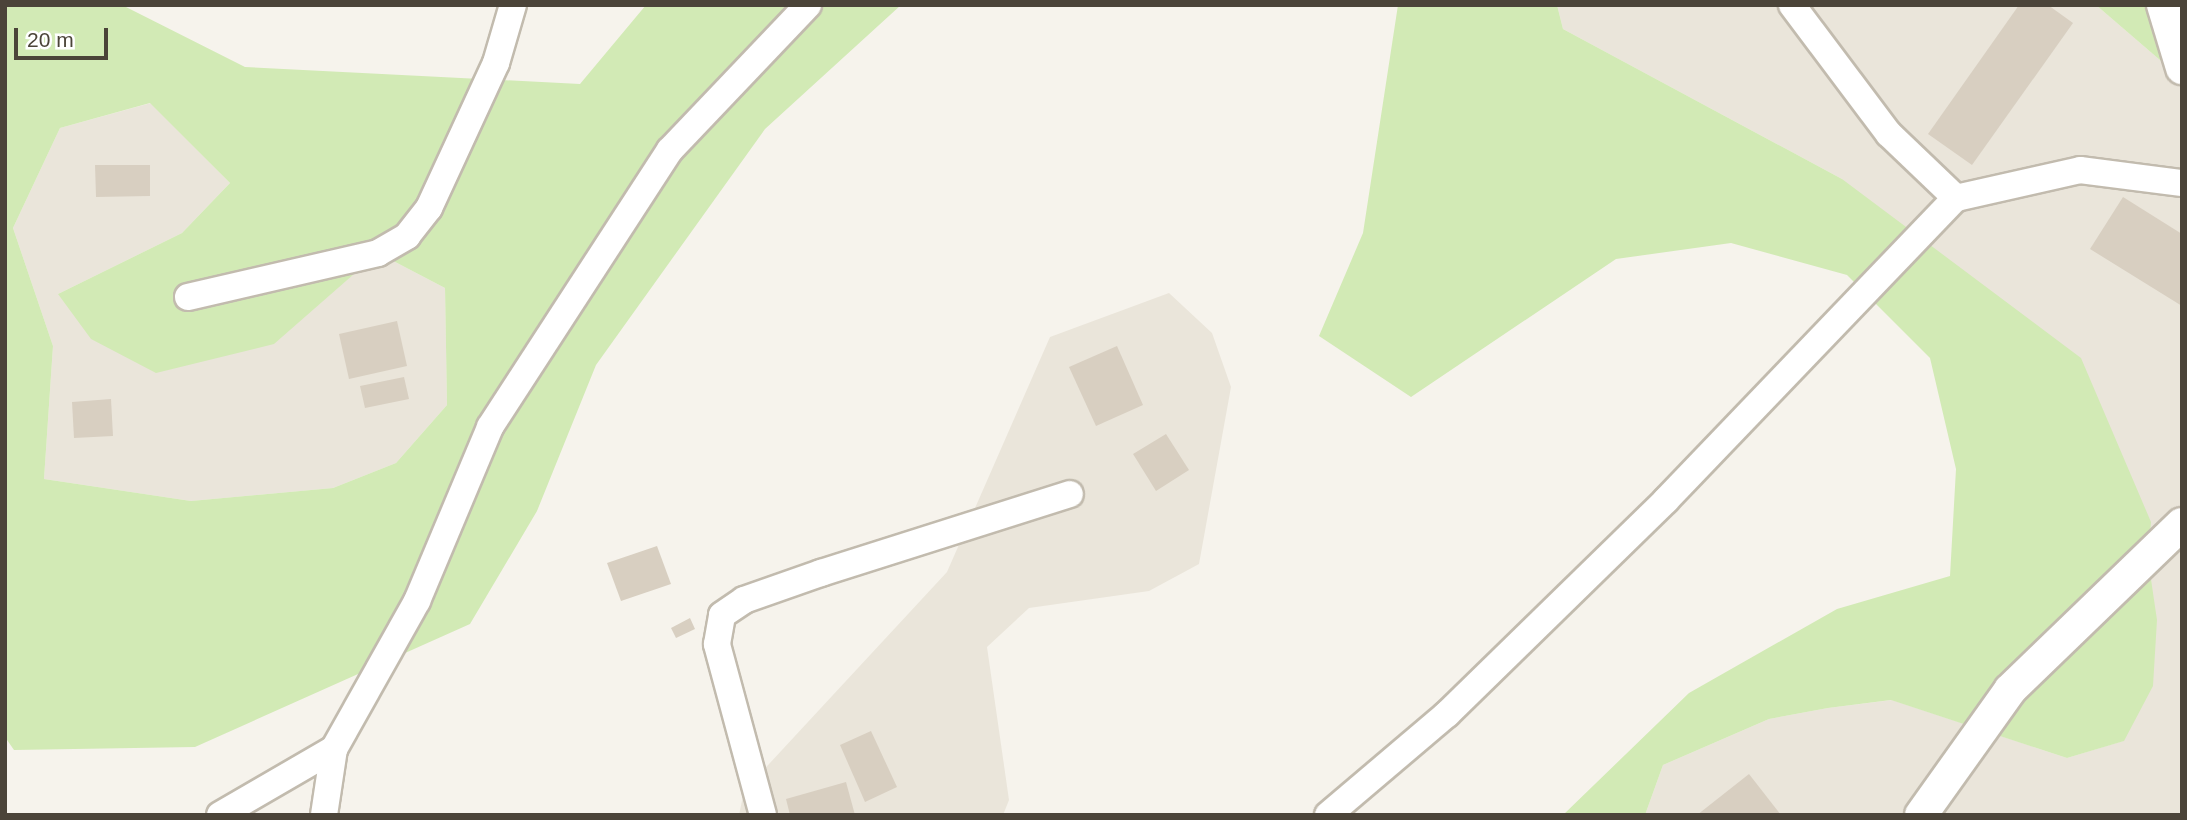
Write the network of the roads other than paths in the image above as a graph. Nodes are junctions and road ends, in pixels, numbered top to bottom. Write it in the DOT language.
graph roads {
  1 [pos="513,5"];
  2 [pos="808,5"];
  3 [pos="1793,5"];
  4 [pos="2164,7"];
  5 [pos="2182,68"];
  6 [pos="2182,183"];
  7 [pos="1956,198"];
  8 [pos="188,297"];
  9 [pos="1070,494"];
  10 [pos="2182,524"];
  11 [pos="334,748"];
  12 [pos="220,815"];
  13 [pos="324,815"];
  14 [pos="763,815"];
  15 [pos="1328,815"];
  16 [pos="1921,815"];
  1 -- 8 [label="street"];
  2 -- 11 [label="street"];
  3 -- 7 [label="street"];
  4 -- 5 [label="street"];
  6 -- 7 [label="street"];
  7 -- 15 [label="street"];
  9 -- 14 [label="street"];
  10 -- 16 [label="street"];
  11 -- 12 [label="street"];
  11 -- 13 [label="street"];
}
